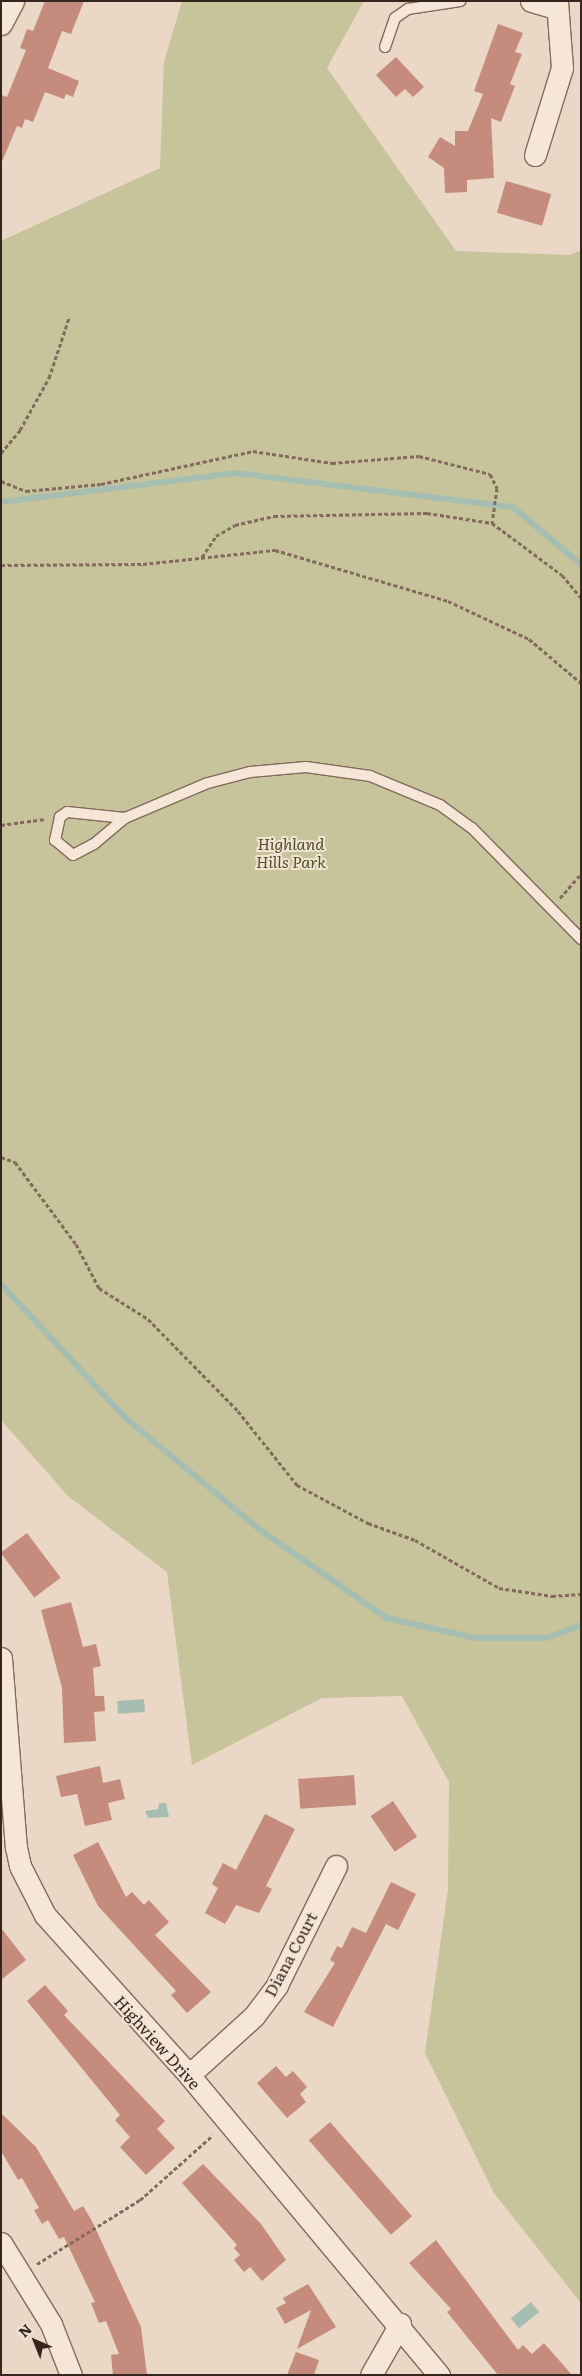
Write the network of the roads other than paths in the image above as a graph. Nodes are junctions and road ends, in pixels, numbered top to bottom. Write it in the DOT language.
graph roads {
  1 [pos="13,1"];
  2 [pos="460,1"];
  3 [pos="531,1"];
  4 [pos="556,5"];
  5 [pos="1,24"];
  6 [pos="385,47"];
  7 [pos="535,155"];
  8 [pos="125,818"];
  9 [pos="581,939"];
  10 [pos="1,1658"];
  11 [pos="336,1866"];
  12 [pos="189,2075"];
  13 [pos="1,2243"];
  14 [pos="400,2324"];
  15 [pos="71,2375"];
  16 [pos="371,2375"];
  17 [pos="439,2375"];
  1 -- 5 [label="street"];
  2 -- 6 [label="lane"];
  3 -- 4 [label="street"];
  4 -- 7 [label="street"];
  8 -- 8 [label="lane"];
  8 -- 9 [label="lane"];
  10 -- 12 [label="street, Highview Drive"];
  11 -- 12 [label="street, Diana Court"];
  12 -- 14 [label="street, Highview Drive"];
  13 -- 15 [label="street"];
  14 -- 16 [label="street"];
  14 -- 17 [label="street, Highview Drive"];
}
